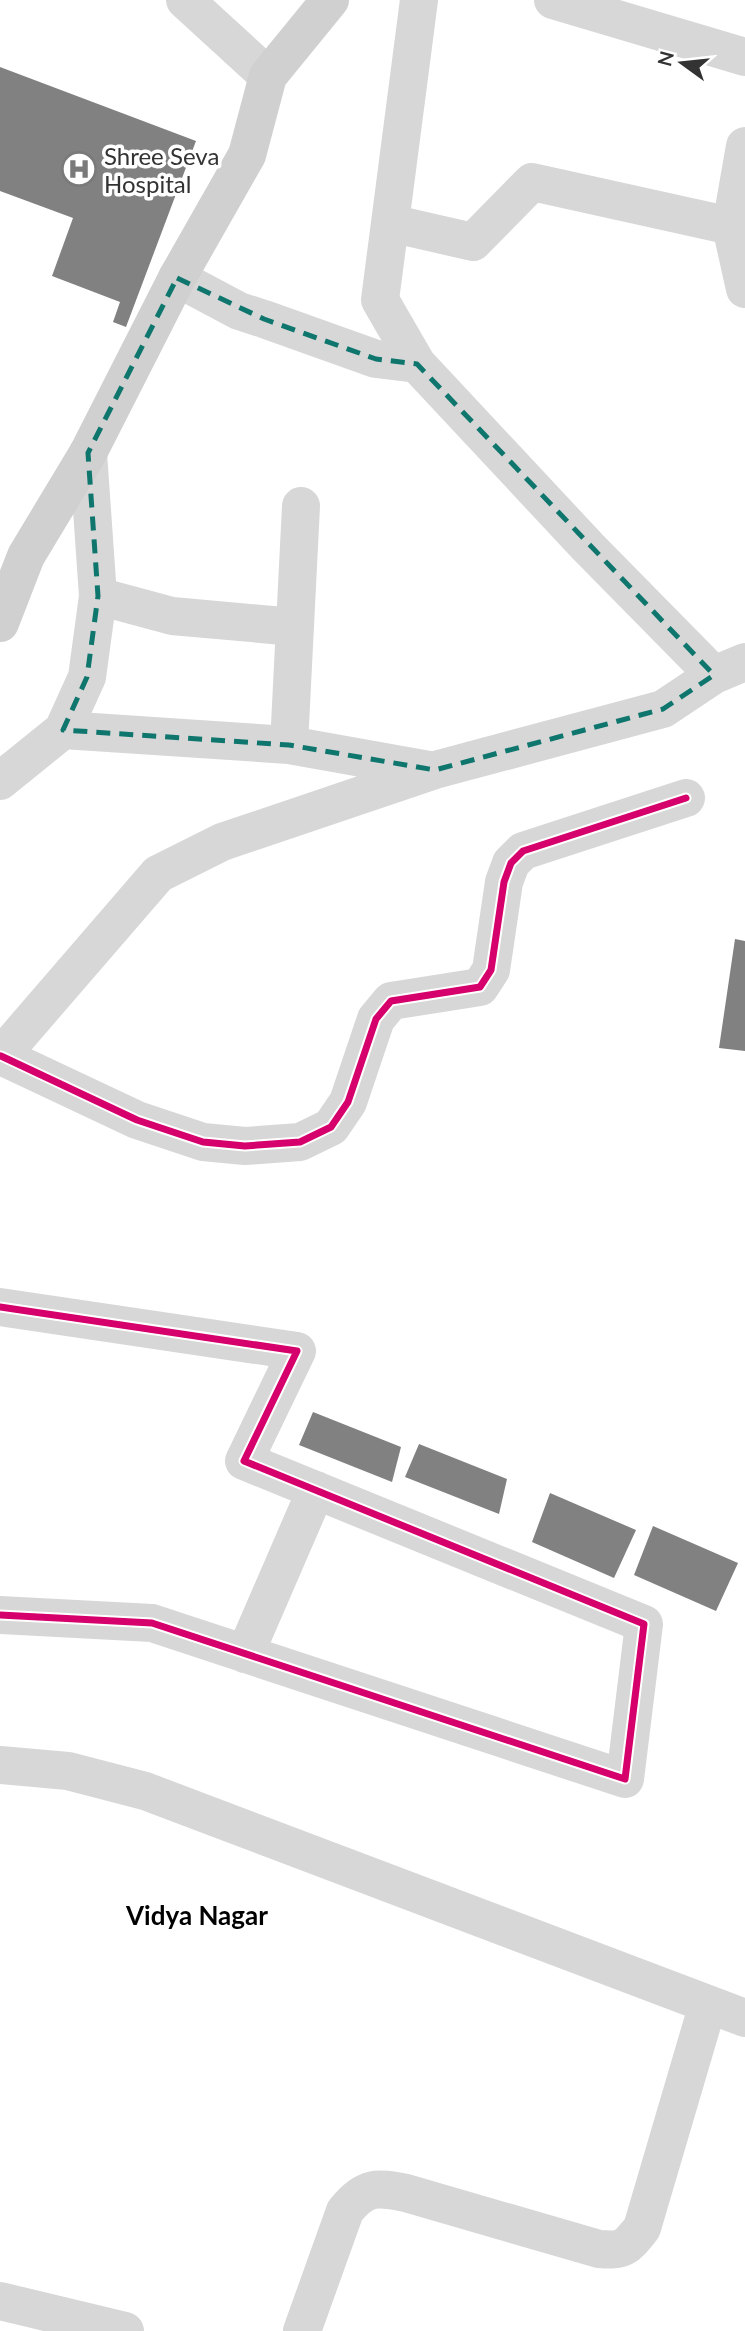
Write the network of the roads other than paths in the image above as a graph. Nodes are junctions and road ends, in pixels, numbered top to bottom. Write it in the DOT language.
graph roads {
  1 [pos="185,0"];
  2 [pos="330,0"];
  3 [pos="419,0"];
  4 [pos="553,0"];
  5 [pos="745,57"];
  6 [pos="268,76"];
  7 [pos="745,146"];
  8 [pos="390,223"];
  9 [pos="731,226"];
  10 [pos="177,278"];
  11 [pos="745,289"];
  12 [pos="417,364"];
  13 [pos="88,453"];
  14 [pos="301,506"];
  15 [pos="99,596"];
  16 [pos="0,623"];
  17 [pos="295,627"];
  18 [pos="730,668"];
  19 [pos="63,730"];
  20 [pos="289,745"];
  21 [pos="435,771"];
  22 [pos="0,781"];
  23 [pos="686,798"];
  24 [pos="1,1056"];
  25 [pos="0,1307"];
  26 [pos="316,1490"];
  27 [pos="0,1615"];
  28 [pos="245,1654"];
  29 [pos="0,1765"];
  30 [pos="708,2004"];
  31 [pos="745,2018"];
  32 [pos="0,2301"];
  33 [pos="125,2331"];
  34 [pos="302,2331"];
  1 -- 6 [label="street"];
  2 -- 6 [label="street"];
  3 -- 8 [label="street"];
  4 -- 5 [label="street"];
  6 -- 10 [label="street"];
  7 -- 9 [label="street"];
  8 -- 9 [label="street"];
  8 -- 12 [label="street"];
  9 -- 11 [label="street"];
  10 -- 12 [label="street"];
  10 -- 13 [label="street"];
  12 -- 18 [label="street"];
  13 -- 15 [label="street"];
  13 -- 16 [label="street"];
  14 -- 17 [label="street"];
  15 -- 17 [label="street"];
  15 -- 19 [label="street"];
  17 -- 20 [label="street"];
  18 -- 21 [label="street"];
  19 -- 20 [label="street"];
  19 -- 22 [label="street"];
  20 -- 21 [label="street"];
  21 -- 24 [label="street"];
  23 -- 24 [label="street"];
  25 -- 26 [label="street"];
  26 -- 28 [label="street"];
  26 -- 28 [label="street"];
  27 -- 28 [label="street"];
  29 -- 30 [label="street"];
  30 -- 31 [label="street"];
  30 -- 34 [label="street"];
  32 -- 33 [label="street"];
}
